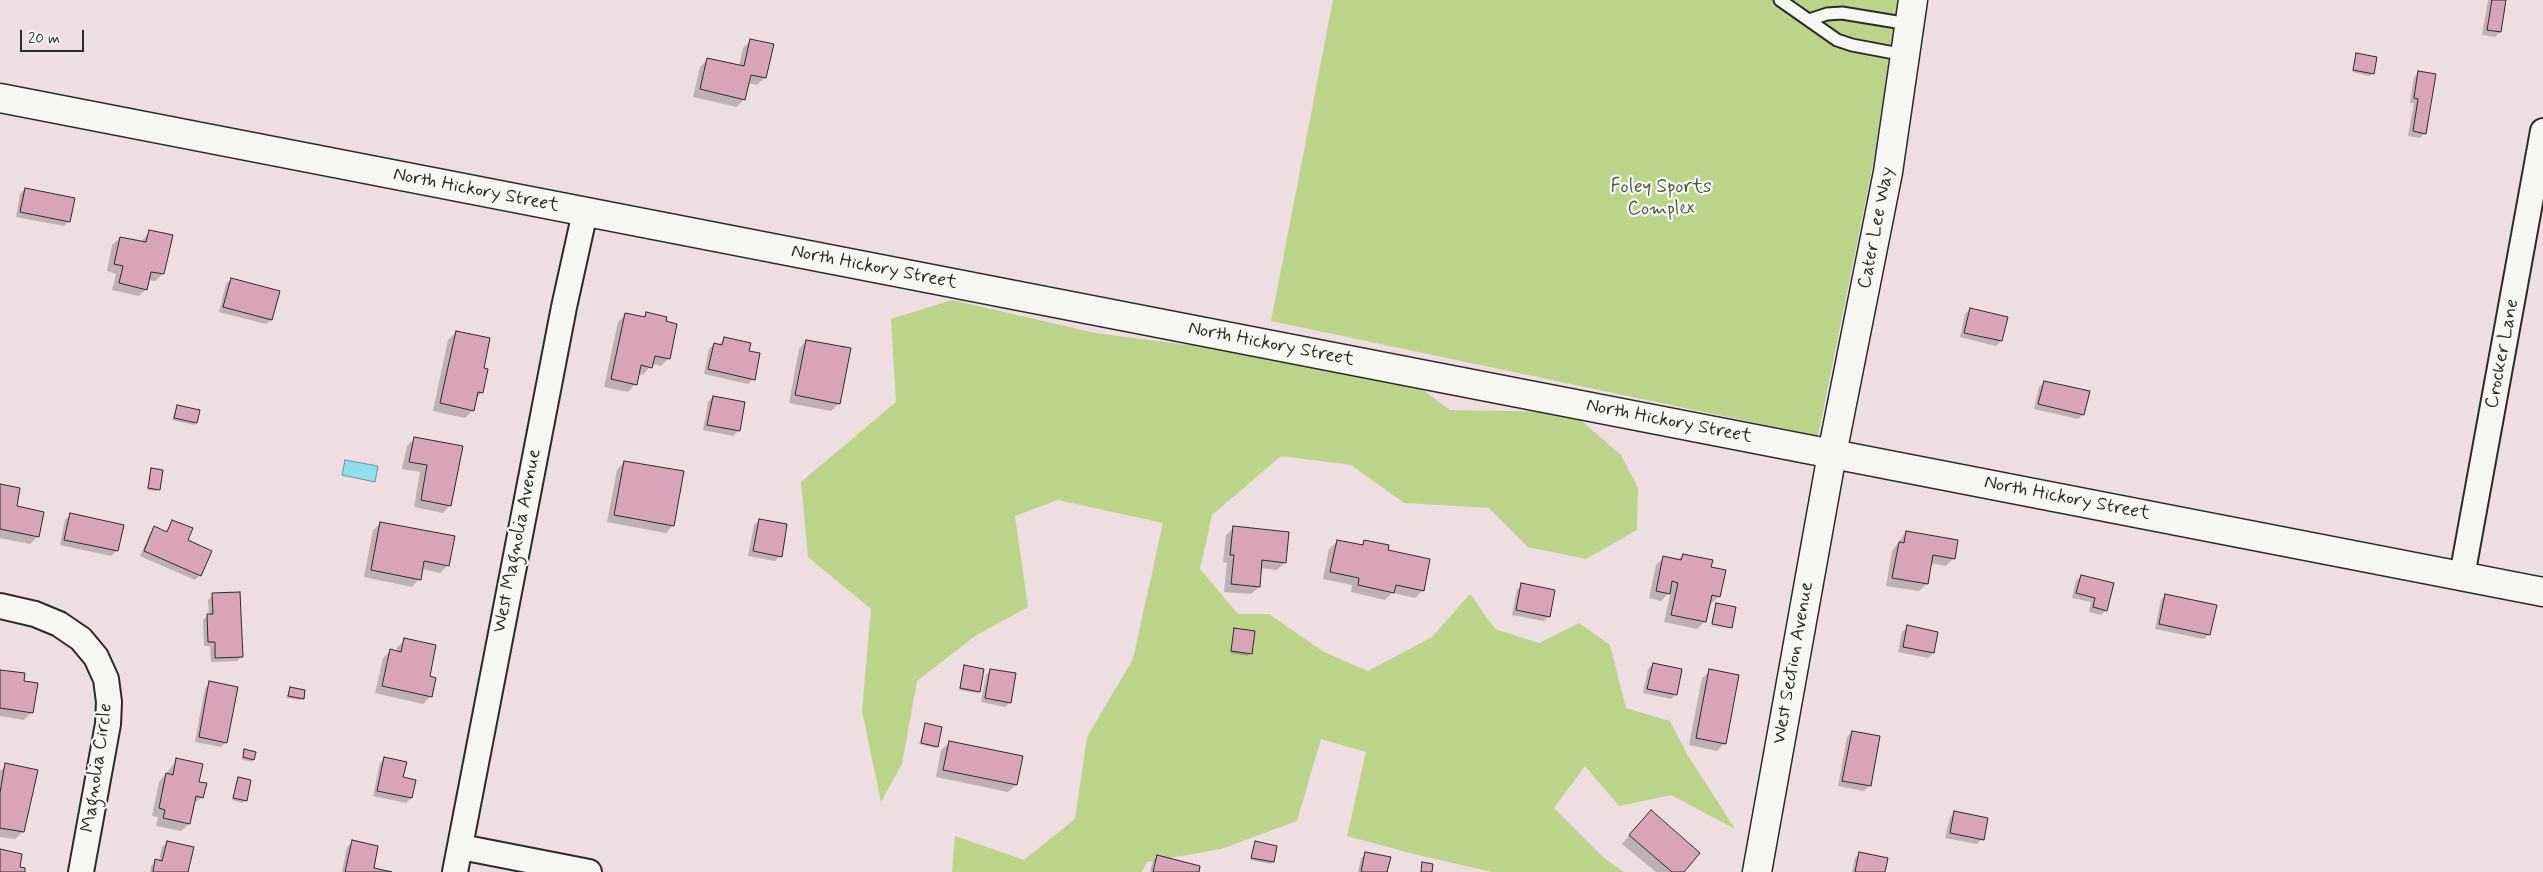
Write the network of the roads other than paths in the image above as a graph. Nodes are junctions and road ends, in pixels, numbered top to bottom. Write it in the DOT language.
graph roads {
  1 [pos="1780,0"];
  2 [pos="1911,12"];
  3 [pos="1809,20"];
  4 [pos="1905,55"];
  5 [pos="0,98"];
  6 [pos="2543,131"];
  7 [pos="585,212"];
  8 [pos="1832,454"];
  9 [pos="2462,576"];
  10 [pos="2543,592"];
  11 [pos="0,606"];
  12 [pos="461,847"];
  13 [pos="81,872"];
  14 [pos="455,872"];
  15 [pos="589,872"];
  16 [pos="1757,872"];
  1 -- 3 [label="lane"];
  2 -- 3 [label="lane"];
  2 -- 4 [label="street, Cater Lee Way"];
  3 -- 4 [label="lane"];
  4 -- 8 [label="street, Cater Lee Way"];
  5 -- 7 [label="street, North Hickory Street"];
  6 -- 9 [label="street, Crocker Lane"];
  7 -- 8 [label="street, North Hickory Street"];
  7 -- 12 [label="street, West Magnolia Avenue"];
  8 -- 9 [label="street, North Hickory Street"];
  8 -- 16 [label="street, West Section Avenue"];
  9 -- 10 [label="street, North Hickory Street"];
  11 -- 13 [label="street, Magnolia Circle"];
  12 -- 14 [label="street, West Magnolia Avenue"];
  12 -- 15 [label="street"];
}
